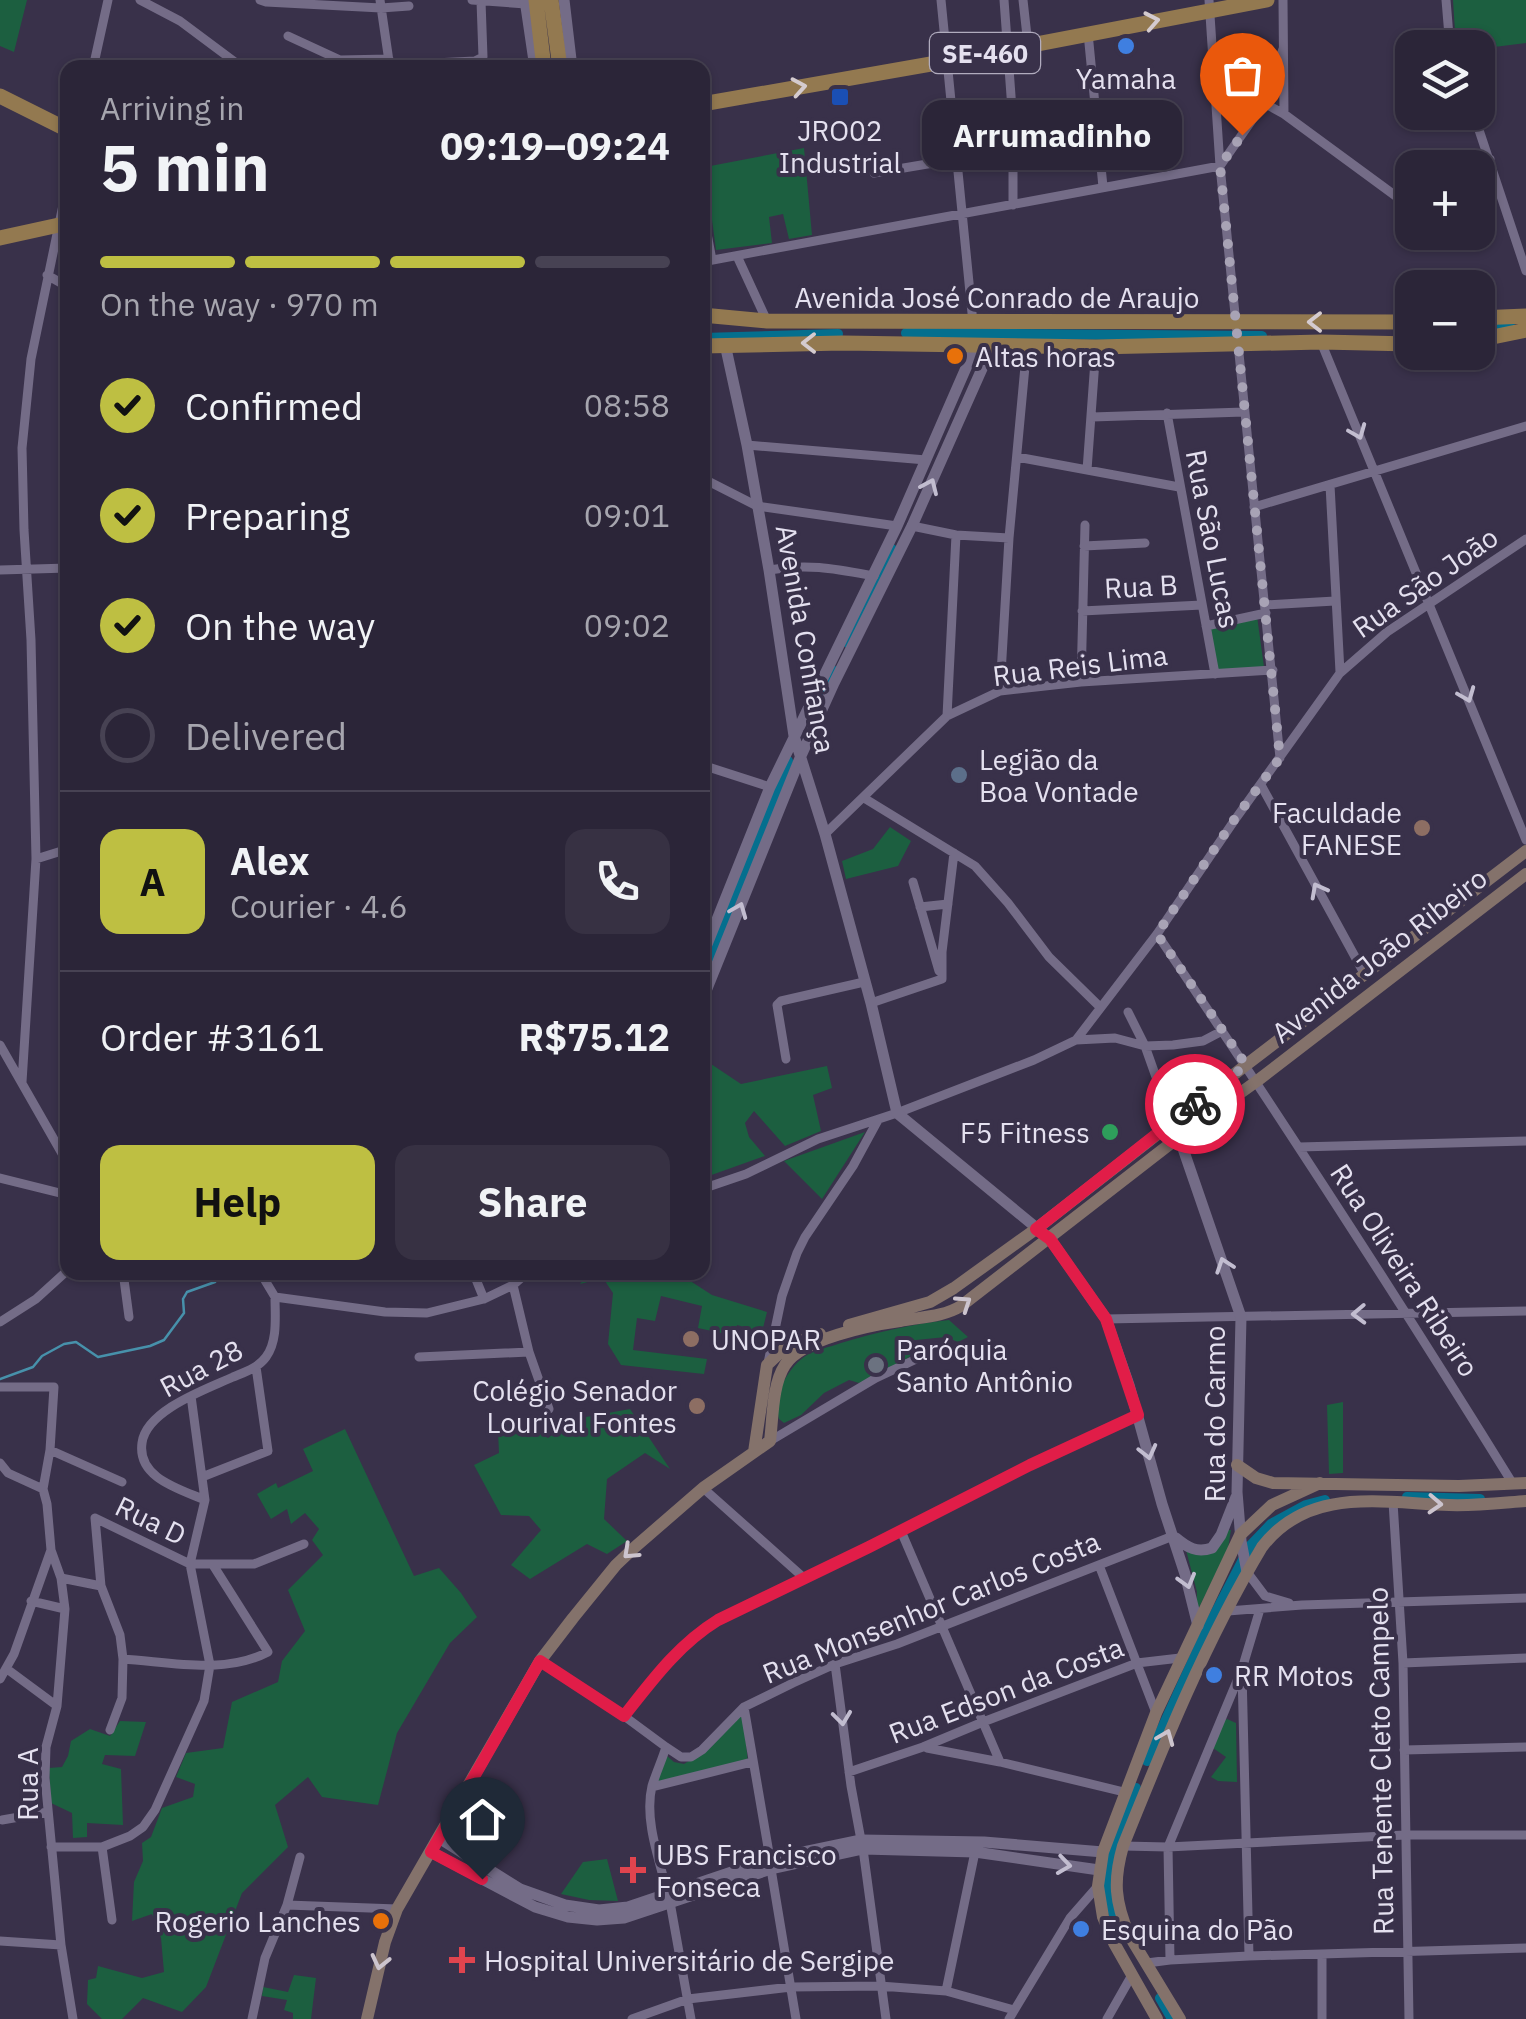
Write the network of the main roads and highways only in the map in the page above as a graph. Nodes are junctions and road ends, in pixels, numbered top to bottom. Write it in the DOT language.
graph roads {
  1 [pos="551,0"];
  2 [pos="1267,0"];
  3 [pos="529,1"];
  4 [pos="1210,6"];
  5 [pos="542,60"];
  6 [pos="559,60"];
  7 [pos="0,96"];
  8 [pos="710,103"];
  9 [pos="60,126"];
  10 [pos="60,225"];
  11 [pos="0,239"];
  12 [pos="710,316"];
  13 [pos="1526,316"];
  14 [pos="1495,317"];
  15 [pos="895,322"];
  16 [pos="1395,322"];
  17 [pos="1140,324"];
  18 [pos="1526,330"];
  19 [pos="1495,336"];
  20 [pos="843,343"];
  21 [pos="1156,344"];
  22 [pos="1395,344"];
  23 [pos="710,345"];
  24 [pos="1526,851"];
  25 [pos="1526,874"];
  26 [pos="754,1452"];
  27 [pos="1238,1465"];
  28 [pos="1320,1483"];
  29 [pos="1520,1484"];
  30 [pos="1526,1501"];
  31 [pos="1132,1772"];
  32 [pos="1149,1781"];
  33 [pos="367,2019"];
  34 [pos="1157,2019"];
  35 [pos="1180,2019"];
  1 -- 6 [label="main road"];
  2 -- 4 [label="main road, SE-460"];
  3 -- 5 [label="main road"];
  8 -- 4 [label="main road, SE-460, one-way"];
  7 -- 9 [label="main road"];
  10 -- 11 [label="main road"];
  12 -- 15 [label="main road, Avenida José Conrado de Araujo"];
  13 -- 14 [label="main road"];
  15 -- 17 [label="main road, Avenida José Conrado de Araujo"];
  15 -- 20 [label="main road"];
  16 -- 17 [label="main road, Avenida José Conrado de Araujo, one-way"];
  17 -- 21 [label="main road"];
  18 -- 19 [label="main road"];
  20 -- 21 [label="main road, Avenida José Conrado de Araujo"];
  20 -- 23 [label="main road, Avenida José Conrado de Araujo, one-way"];
  21 -- 22 [label="main road, Avenida José Conrado de Araujo"];
  24 -- 26 [label="main road, Avenida João Ribeiro"];
  26 -- 25 [label="main road, Avenida João Ribeiro, one-way"];
  26 -- 33 [label="main road, one-way"];
  27 -- 28 [label="main road"];
  28 -- 29 [label="main road"];
  28 -- 31 [label="main road"];
  32 -- 30 [label="main road, one-way"];
  31 -- 32 [label="main road"];
  31 -- 34 [label="main road"];
  32 -- 35 [label="main road"];
}
